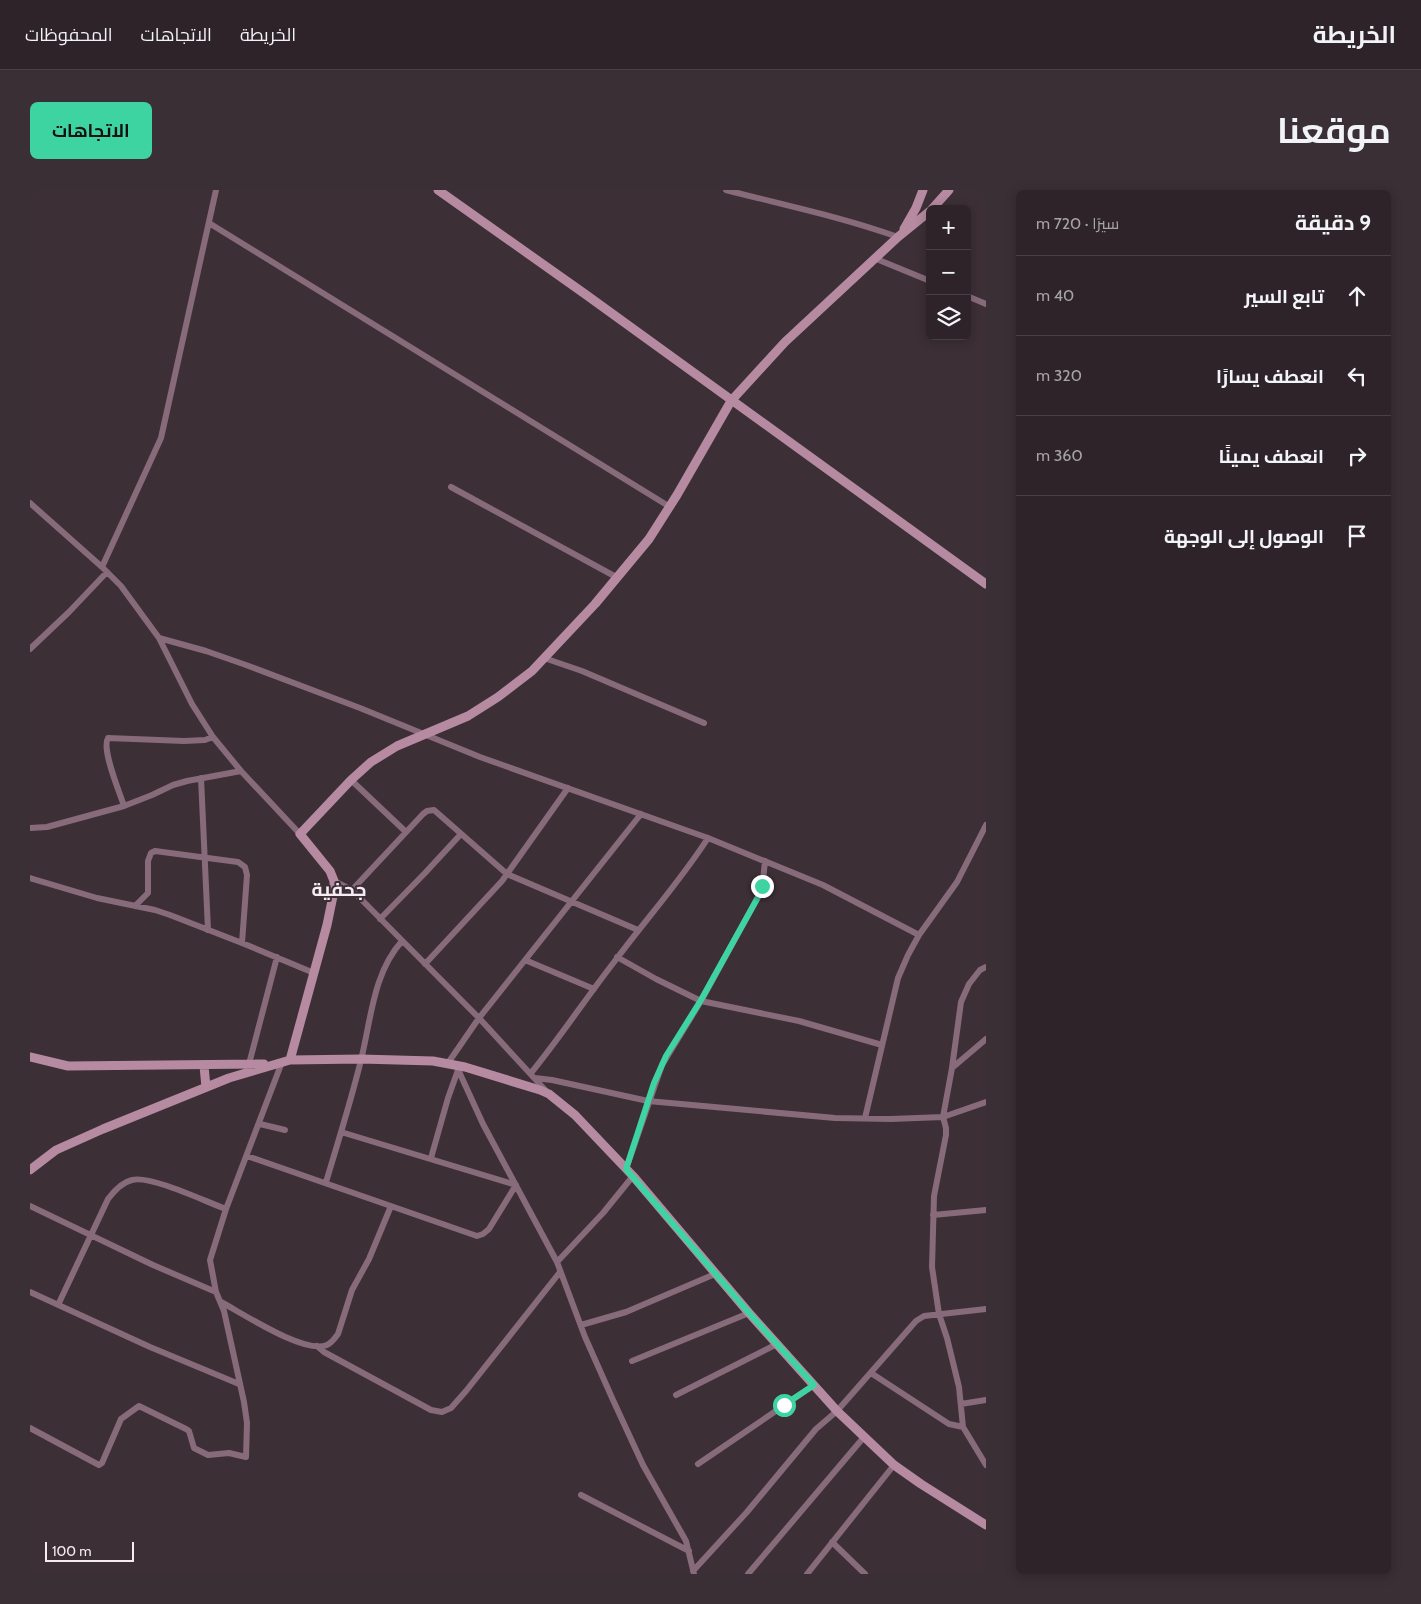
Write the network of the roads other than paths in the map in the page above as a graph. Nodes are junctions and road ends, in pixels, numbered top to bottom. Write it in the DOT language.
graph roads {
  1 [pos="216,190"];
  2 [pos="438,190"];
  3 [pos="726,190"];
  4 [pos="923,190"];
  5 [pos="949,190"];
  6 [pos="936,205"];
  7 [pos="926,214"];
  8 [pos="210,223"];
  9 [pos="900,236"];
  10 [pos="874,258"];
  11 [pos="926,279"];
  12 [pos="971,298"];
  13 [pos="986,304"];
  14 [pos="731,400"];
  15 [pos="451,488"];
  16 [pos="30,504"];
  17 [pos="670,507"];
  18 [pos="105,570"];
  19 [pos="618,578"];
  20 [pos="986,584"];
  21 [pos="159,638"];
  22 [pos="30,649"];
  23 [pos="544,658"];
  24 [pos="704,723"];
  25 [pos="423,735"];
  26 [pos="213,737"];
  27 [pos="241,772"];
  28 [pos="201,778"];
  29 [pos="351,780"];
  30 [pos="568,788"];
  31 [pos="124,806"];
  32 [pos="641,814"];
  33 [pos="986,825"];
  34 [pos="30,828"];
  35 [pos="406,832"];
  36 [pos="300,834"];
  37 [pos="461,834"];
  38 [pos="708,838"];
  39 [pos="205,857"];
  40 [pos="765,861"];
  41 [pos="507,874"];
  42 [pos="30,878"];
  43 [pos="334,881"];
  44 [pos="352,890"];
  45 [pos="571,902"];
  46 [pos="135,906"];
  47 [pos="380,919"];
  48 [pos="208,930"];
  49 [pos="638,930"];
  50 [pos="919,935"];
  51 [pos="402,941"];
  52 [pos="242,943"];
  53 [pos="277,957"];
  54 [pos="617,957"];
  55 [pos="525,960"];
  56 [pos="425,964"];
  57 [pos="986,966"];
  58 [pos="314,973"];
  59 [pos="594,989"];
  60 [pos="701,1000"];
  61 [pos="479,1018"];
  62 [pos="986,1039"];
  63 [pos="882,1045"];
  64 [pos="30,1057"];
  65 [pos="362,1059"];
  66 [pos="286,1061"];
  67 [pos="250,1064"];
  68 [pos="272,1064"];
  69 [pos="204,1066"];
  70 [pos="454,1066"];
  71 [pos="952,1068"];
  72 [pos="533,1076"];
  73 [pos="206,1087"];
  74 [pos="548,1094"];
  75 [pos="648,1101"];
  76 [pos="986,1102"];
  77 [pos="942,1117"];
  78 [pos="865,1118"];
  79 [pos="260,1124"];
  80 [pos="286,1130"];
  81 [pos="341,1132"];
  82 [pos="247,1156"];
  83 [pos="431,1158"];
  84 [pos="30,1170"];
  85 [pos="629,1173"];
  86 [pos="326,1182"];
  87 [pos="516,1185"];
  88 [pos="30,1206"];
  89 [pos="391,1206"];
  90 [pos="226,1209"];
  91 [pos="986,1210"];
  92 [pos="933,1215"];
  93 [pos="92,1236"];
  94 [pos="557,1262"];
  95 [pos="560,1272"];
  96 [pos="715,1274"];
  97 [pos="30,1292"];
  98 [pos="216,1292"];
  99 [pos="221,1302"];
  100 [pos="58,1304"];
  101 [pos="986,1309"];
  102 [pos="749,1313"];
  103 [pos="939,1314"];
  104 [pos="581,1325"];
  105 [pos="777,1344"];
  106 [pos="318,1346"];
  107 [pos="632,1361"];
  108 [pos="871,1373"];
  109 [pos="239,1384"];
  110 [pos="814,1385"];
  111 [pos="676,1395"];
  112 [pos="986,1400"];
  113 [pos="961,1404"];
  114 [pos="837,1411"];
  115 [pos="963,1427"];
  116 [pos="30,1428"];
  117 [pos="864,1438"];
  118 [pos="698,1464"];
  119 [pos="894,1465"];
  120 [pos="986,1466"];
  121 [pos="581,1495"];
  122 [pos="984,1522"];
  123 [pos="832,1542"];
  124 [pos="689,1551"];
  125 [pos="694,1573"];
  126 [pos="748,1574"];
  127 [pos="807,1574"];
  128 [pos="865,1574"];
  1 -- 8 [label="street"];
  2 -- 14 [label="street"];
  3 -- 9 [label="street"];
  4 -- 9 [label="street"];
  5 -- 6 [label="street"];
  7 -- 9 [label="street"];
  8 -- 17 [label="street"];
  8 -- 18 [label="street"];
  9 -- 10 [label="street"];
  10 -- 11 [label="street"];
  10 -- 14 [label="street"];
  12 -- 13 [label="street"];
  14 -- 17 [label="street"];
  14 -- 20 [label="street"];
  15 -- 19 [label="street"];
  16 -- 18 [label="street"];
  17 -- 19 [label="street"];
  18 -- 21 [label="street"];
  18 -- 22 [label="street"];
  19 -- 23 [label="street"];
  21 -- 25 [label="street"];
  21 -- 26 [label="street"];
  23 -- 24 [label="street"];
  23 -- 25 [label="street"];
  25 -- 29 [label="street"];
  25 -- 30 [label="street"];
  26 -- 27 [label="street"];
  26 -- 31 [label="street"];
  27 -- 28 [label="street"];
  27 -- 36 [label="street"];
  28 -- 31 [label="street"];
  28 -- 39 [label="street"];
  29 -- 35 [label="street"];
  29 -- 36 [label="street"];
  30 -- 32 [label="street"];
  30 -- 41 [label="street"];
  31 -- 34 [label="street"];
  32 -- 38 [label="street"];
  32 -- 45 [label="street"];
  33 -- 50 [label="street"];
  35 -- 37 [label="street"];
  35 -- 44 [label="street"];
  36 -- 43 [label="street"];
  37 -- 41 [label="street"];
  37 -- 47 [label="street"];
  38 -- 40 [label="street"];
  38 -- 49 [label="street"];
  39 -- 46 [label="street"];
  39 -- 48 [label="street"];
  39 -- 52 [label="street"];
  40 -- 50 [label="street"];
  40 -- 60 [label="street"];
  41 -- 45 [label="street"];
  41 -- 56 [label="street"];
  42 -- 46 [label="street"];
  43 -- 44 [label="street"];
  43 -- 58 [label="street"];
  44 -- 47 [label="street"];
  45 -- 49 [label="street"];
  45 -- 55 [label="street"];
  46 -- 48 [label="street"];
  47 -- 51 [label="street"];
  48 -- 52 [label="street"];
  49 -- 54 [label="street"];
  50 -- 63 [label="street"];
  51 -- 56 [label="street"];
  51 -- 65 [label="street"];
  52 -- 53 [label="street"];
  53 -- 58 [label="street"];
  53 -- 67 [label="street"];
  54 -- 59 [label="street"];
  54 -- 60 [label="street"];
  55 -- 59 [label="street"];
  55 -- 61 [label="street"];
  56 -- 61 [label="street"];
  57 -- 71 [label="street"];
  58 -- 66 [label="street"];
  59 -- 72 [label="street"];
  60 -- 63 [label="street"];
  60 -- 75 [label="street"];
  61 -- 70 [label="street"];
  61 -- 72 [label="street"];
  62 -- 71 [label="street"];
  63 -- 78 [label="street"];
  64 -- 69 [label="street"];
  65 -- 66 [label="street"];
  65 -- 70 [label="street"];
  65 -- 81 [label="street"];
  66 -- 68 [label="street"];
  66 -- 79 [label="street"];
  67 -- 68 [label="street"];
  67 -- 69 [label="street"];
  68 -- 73 [label="street"];
  69 -- 73 [label="street"];
  70 -- 74 [label="street"];
  70 -- 83 [label="street"];
  70 -- 87 [label="street"];
  71 -- 77 [label="street"];
  72 -- 74 [label="street"];
  72 -- 75 [label="street"];
  73 -- 84 [label="street"];
  74 -- 85 [label="street"];
  75 -- 78 [label="street"];
  75 -- 85 [label="street"];
  76 -- 77 [label="street"];
  77 -- 78 [label="street"];
  77 -- 92 [label="street"];
  79 -- 80 [label="street"];
  79 -- 82 [label="street"];
  81 -- 83 [label="street"];
  81 -- 86 [label="street"];
  82 -- 86 [label="street"];
  82 -- 90 [label="street"];
  83 -- 87 [label="street"];
  85 -- 94 [label="street"];
  85 -- 96 [label="street"];
  86 -- 89 [label="street"];
  87 -- 89 [label="street"];
  87 -- 94 [label="street"];
  88 -- 93 [label="street"];
  89 -- 106 [label="street"];
  90 -- 93 [label="street"];
  90 -- 98 [label="street"];
  91 -- 92 [label="street"];
  92 -- 103 [label="street"];
  93 -- 98 [label="street"];
  93 -- 100 [label="street"];
  94 -- 95 [label="street"];
  95 -- 104 [label="street"];
  95 -- 106 [label="street"];
  96 -- 102 [label="street"];
  96 -- 104 [label="street"];
  97 -- 100 [label="street"];
  98 -- 99 [label="street"];
  99 -- 106 [label="street"];
  99 -- 109 [label="street"];
  100 -- 109 [label="street"];
  101 -- 103 [label="street"];
  102 -- 105 [label="street"];
  102 -- 107 [label="street"];
  103 -- 108 [label="street"];
  103 -- 113 [label="street"];
  104 -- 124 [label="street"];
  105 -- 110 [label="street"];
  105 -- 111 [label="street"];
  108 -- 114 [label="street"];
  108 -- 115 [label="street"];
  109 -- 116 [label="street"];
  110 -- 114 [label="street"];
  110 -- 118 [label="street"];
  112 -- 113 [label="street"];
  113 -- 115 [label="street"];
  114 -- 117 [label="street"];
  114 -- 125 [label="street"];
  115 -- 120 [label="street"];
  117 -- 119 [label="street"];
  117 -- 126 [label="street"];
  119 -- 122 [label="street"];
  119 -- 123 [label="street"];
  121 -- 124 [label="street"];
  123 -- 127 [label="street"];
  123 -- 128 [label="street"];
  124 -- 125 [label="street"];
}
